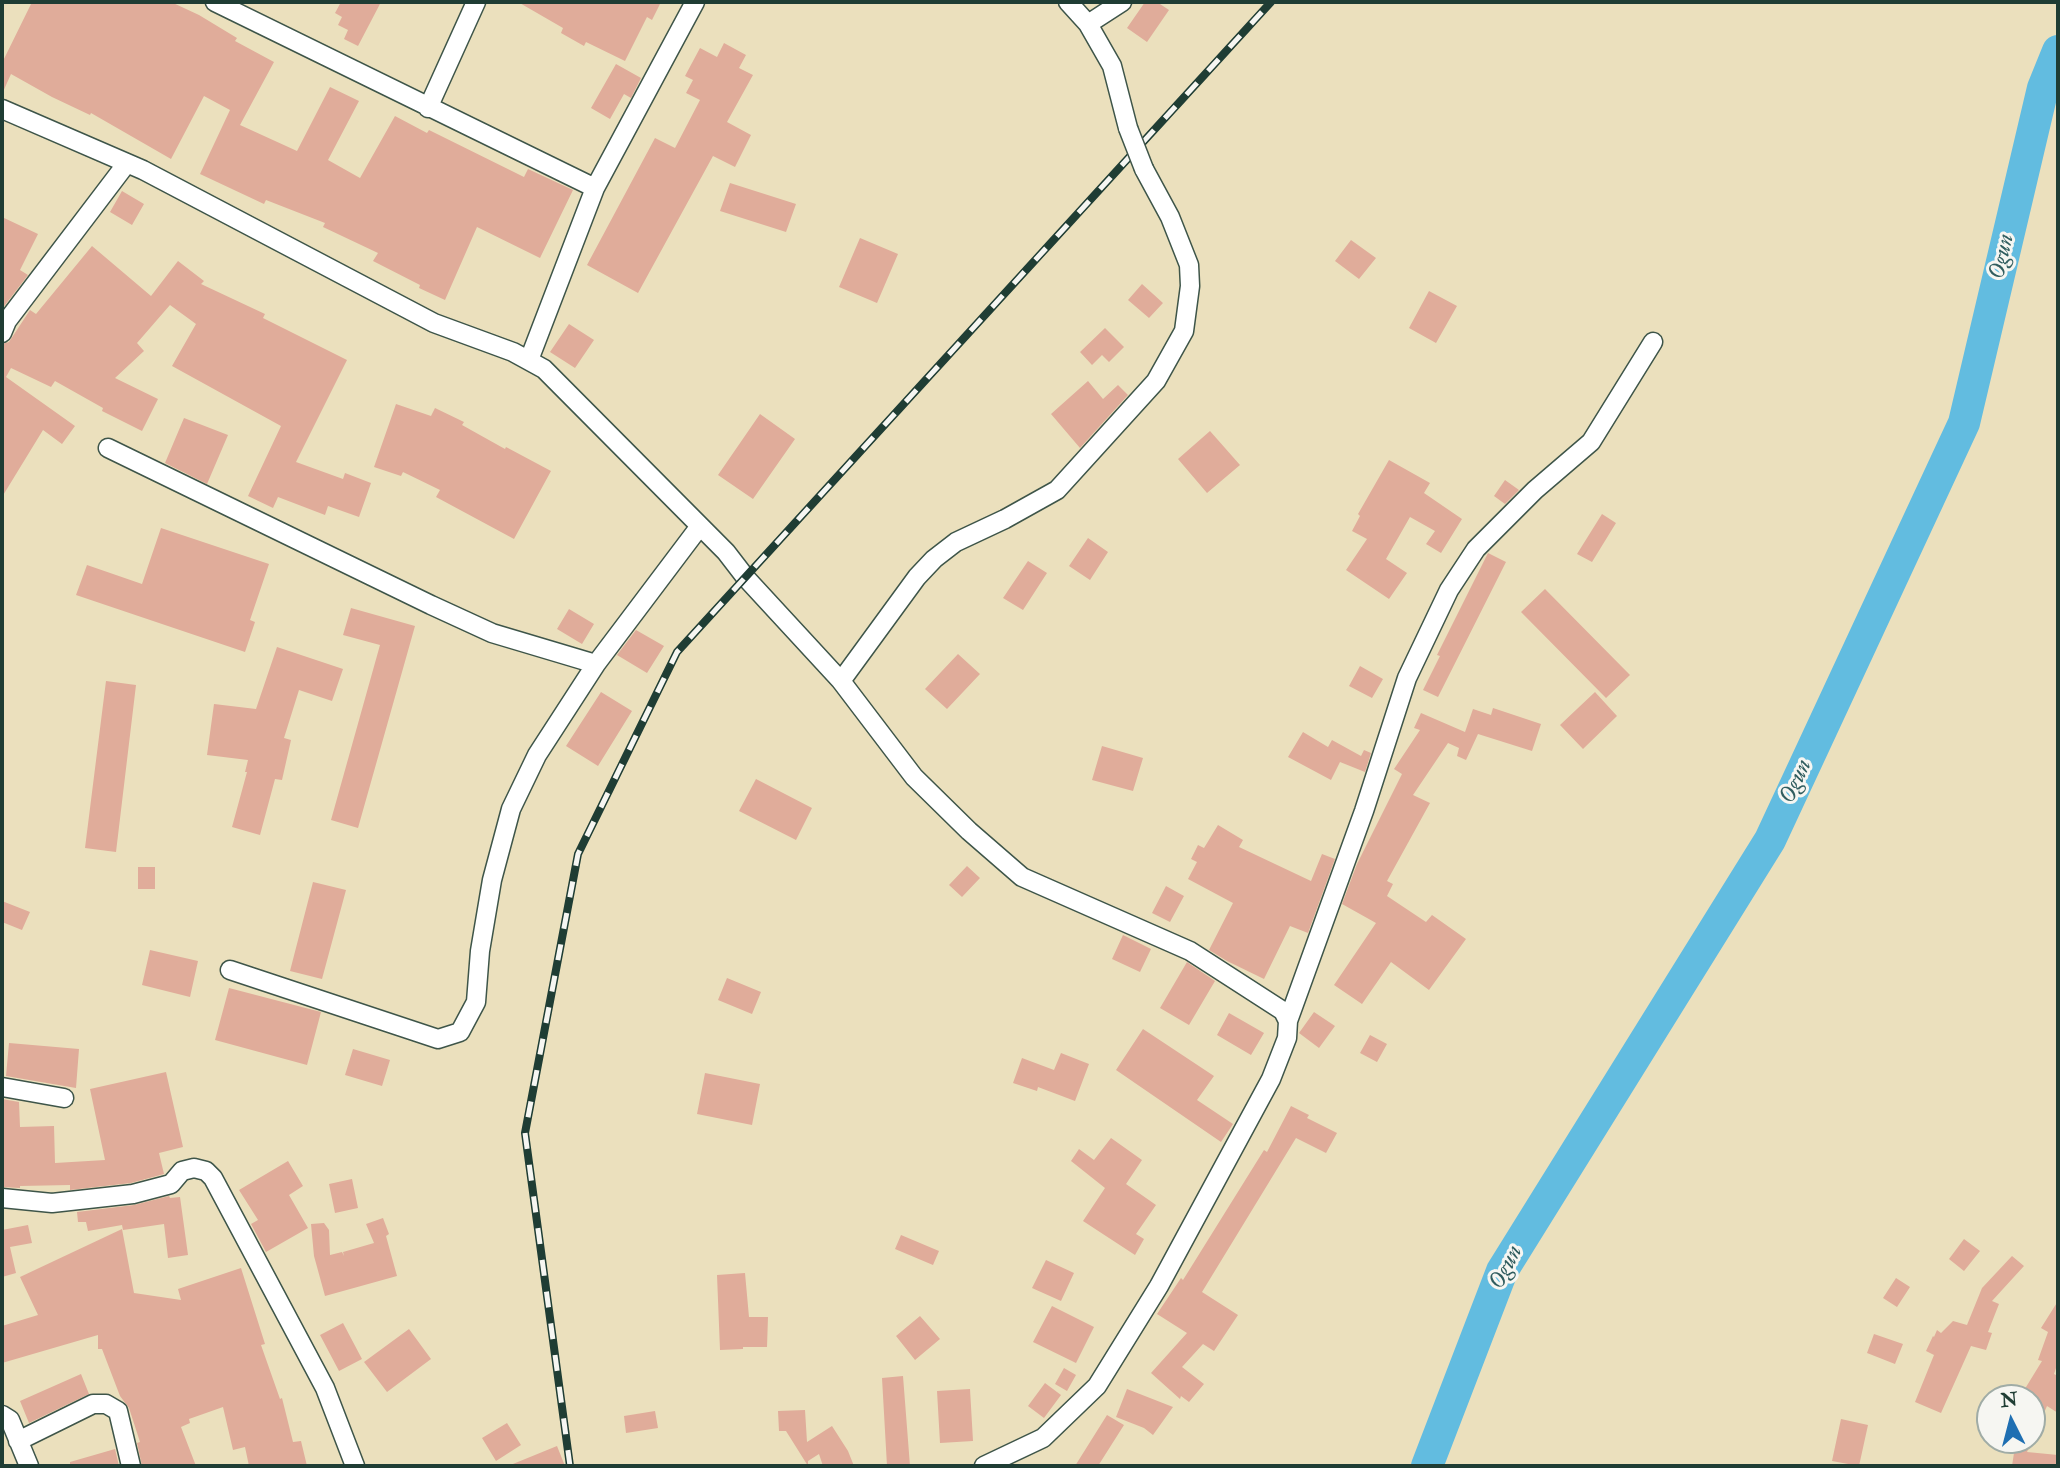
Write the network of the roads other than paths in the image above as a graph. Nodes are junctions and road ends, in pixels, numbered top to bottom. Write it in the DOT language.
graph roads {
  1 [pos="215,2"];
  2 [pos="476,2"];
  3 [pos="695,2"];
  4 [pos="1068,2"];
  5 [pos="1122,2"];
  6 [pos="1088,24"];
  7 [pos="428,108"];
  8 [pos="2,109"];
  9 [pos="127,163"];
  10 [pos="595,188"];
  11 [pos="2,333"];
  12 [pos="1653,342"];
  13 [pos="529,360"];
  14 [pos="108,448"];
  15 [pos="700,526"];
  16 [pos="596,664"];
  17 [pos="841,681"];
  18 [pos="230,970"];
  19 [pos="1288,1021"];
  20 [pos="2,1087"];
  21 [pos="64,1098"];
  22 [pos="2,1198"];
  23 [pos="2,1415"];
  24 [pos="18,1441"];
  25 [pos="29,1466"];
  26 [pos="131,1466"];
  27 [pos="355,1466"];
  28 [pos="984,1466"];
  1 -- 7 [label="street"];
  2 -- 7 [label="street"];
  3 -- 10 [label="street"];
  4 -- 6 [label="street"];
  5 -- 6 [label="street"];
  6 -- 17 [label="street, bridge"];
  7 -- 10 [label="street"];
  8 -- 9 [label="street"];
  9 -- 11 [label="street"];
  9 -- 13 [label="street"];
  10 -- 13 [label="street"];
  12 -- 19 [label="street"];
  13 -- 15 [label="street"];
  14 -- 16 [label="street"];
  15 -- 16 [label="street"];
  15 -- 17 [label="street"];
  16 -- 18 [label="street"];
  17 -- 19 [label="street"];
  19 -- 28 [label="street"];
  20 -- 21 [label="street"];
  22 -- 27 [label="street"];
  23 -- 24 [label="street"];
  24 -- 25 [label="street"];
  24 -- 26 [label="street"];
}
